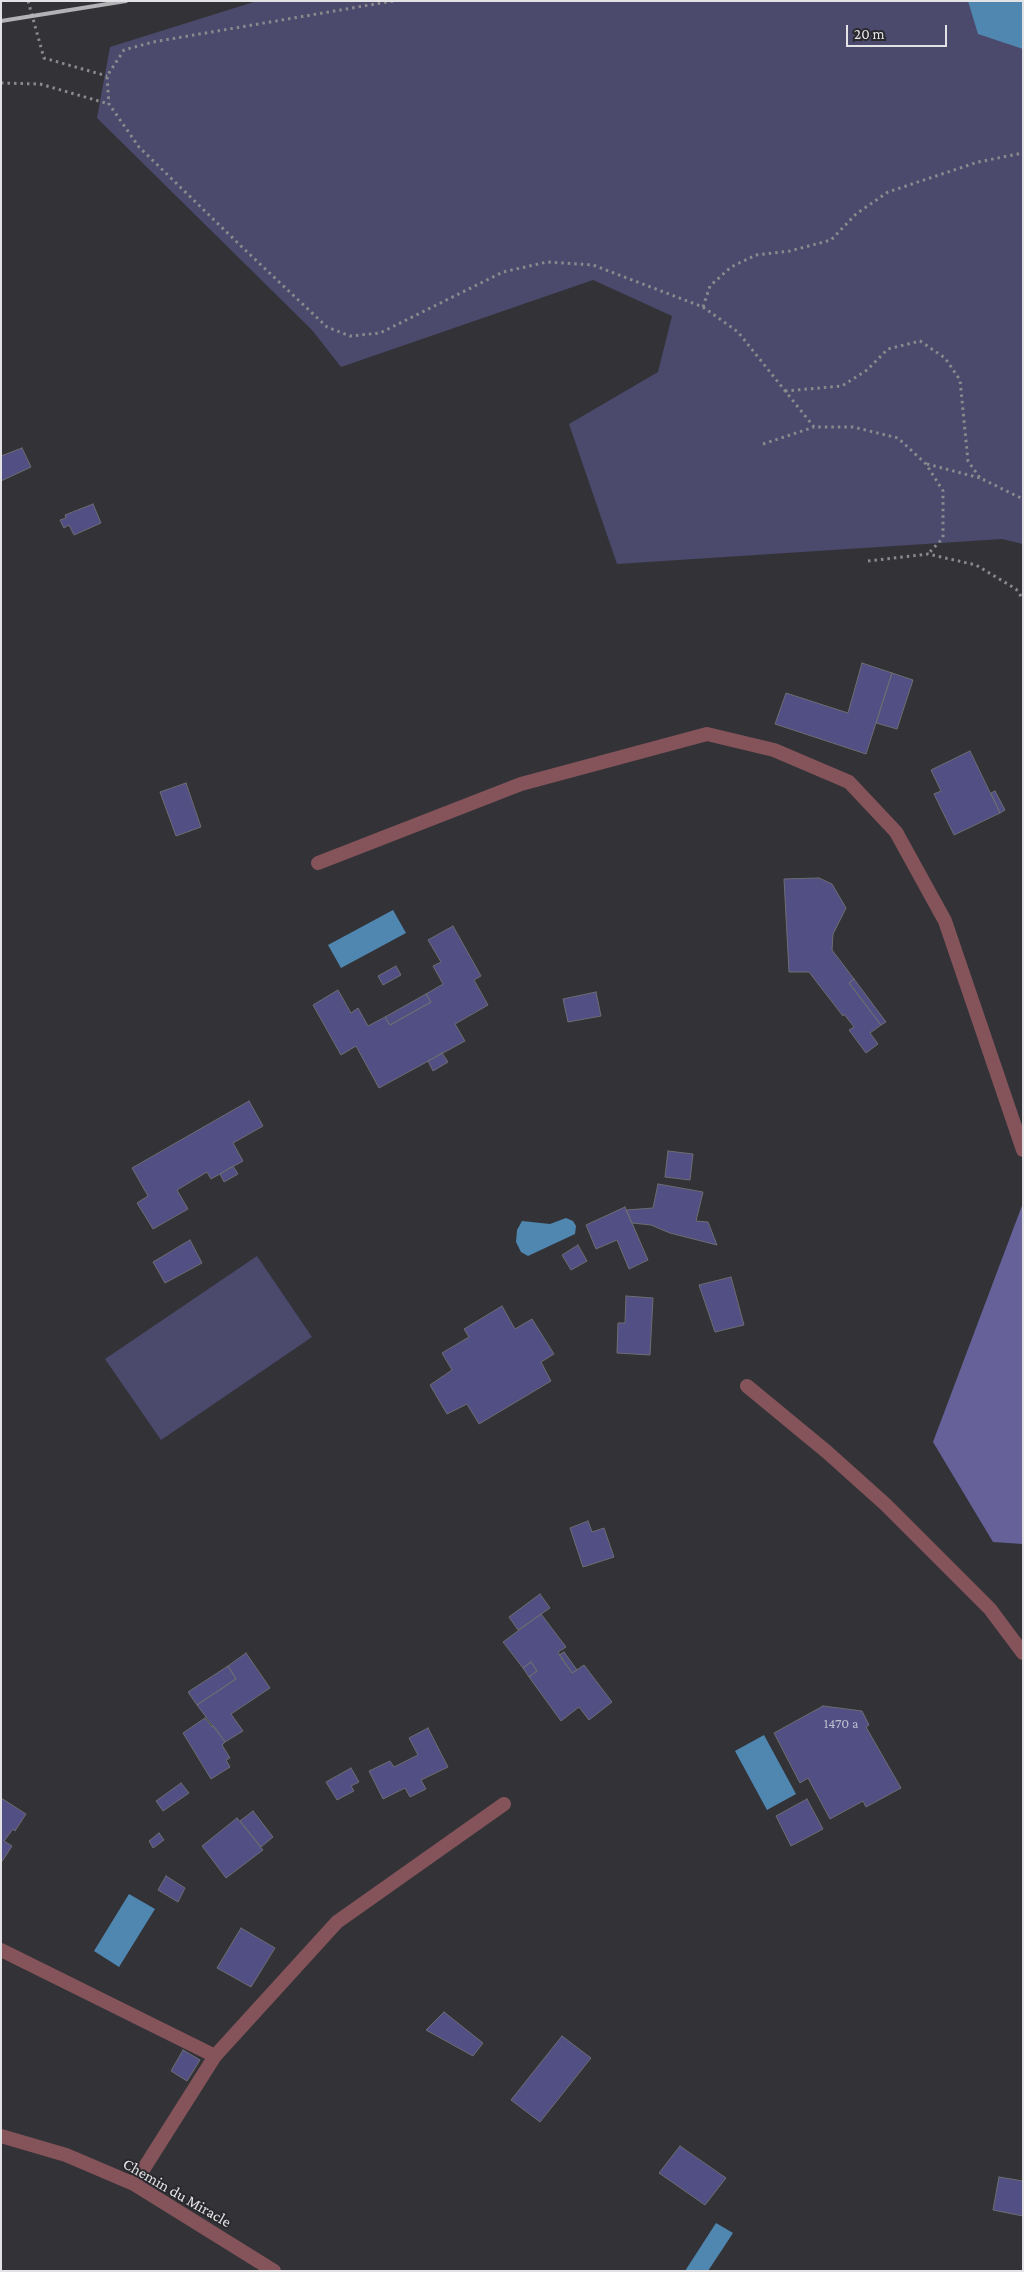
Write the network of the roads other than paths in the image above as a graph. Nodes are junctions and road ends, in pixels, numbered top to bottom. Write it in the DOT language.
graph roads {
  1 [pos="318,863"];
  2 [pos="1023,1150"];
  3 [pos="747,1386"];
  4 [pos="1023,1653"];
  5 [pos="504,1804"];
  6 [pos="1,1950"];
  7 [pos="215,2056"];
  8 [pos="1,2136"];
  9 [pos="134,2184"];
  10 [pos="274,2271"];
  1 -- 2 [label="street"];
  3 -- 4 [label="street"];
  5 -- 7 [label="street"];
  6 -- 7 [label="street"];
  7 -- 9 [label="street"];
  8 -- 9 [label="street, Chemin du Miracle"];
  9 -- 10 [label="street, Chemin du Miracle"];
}
